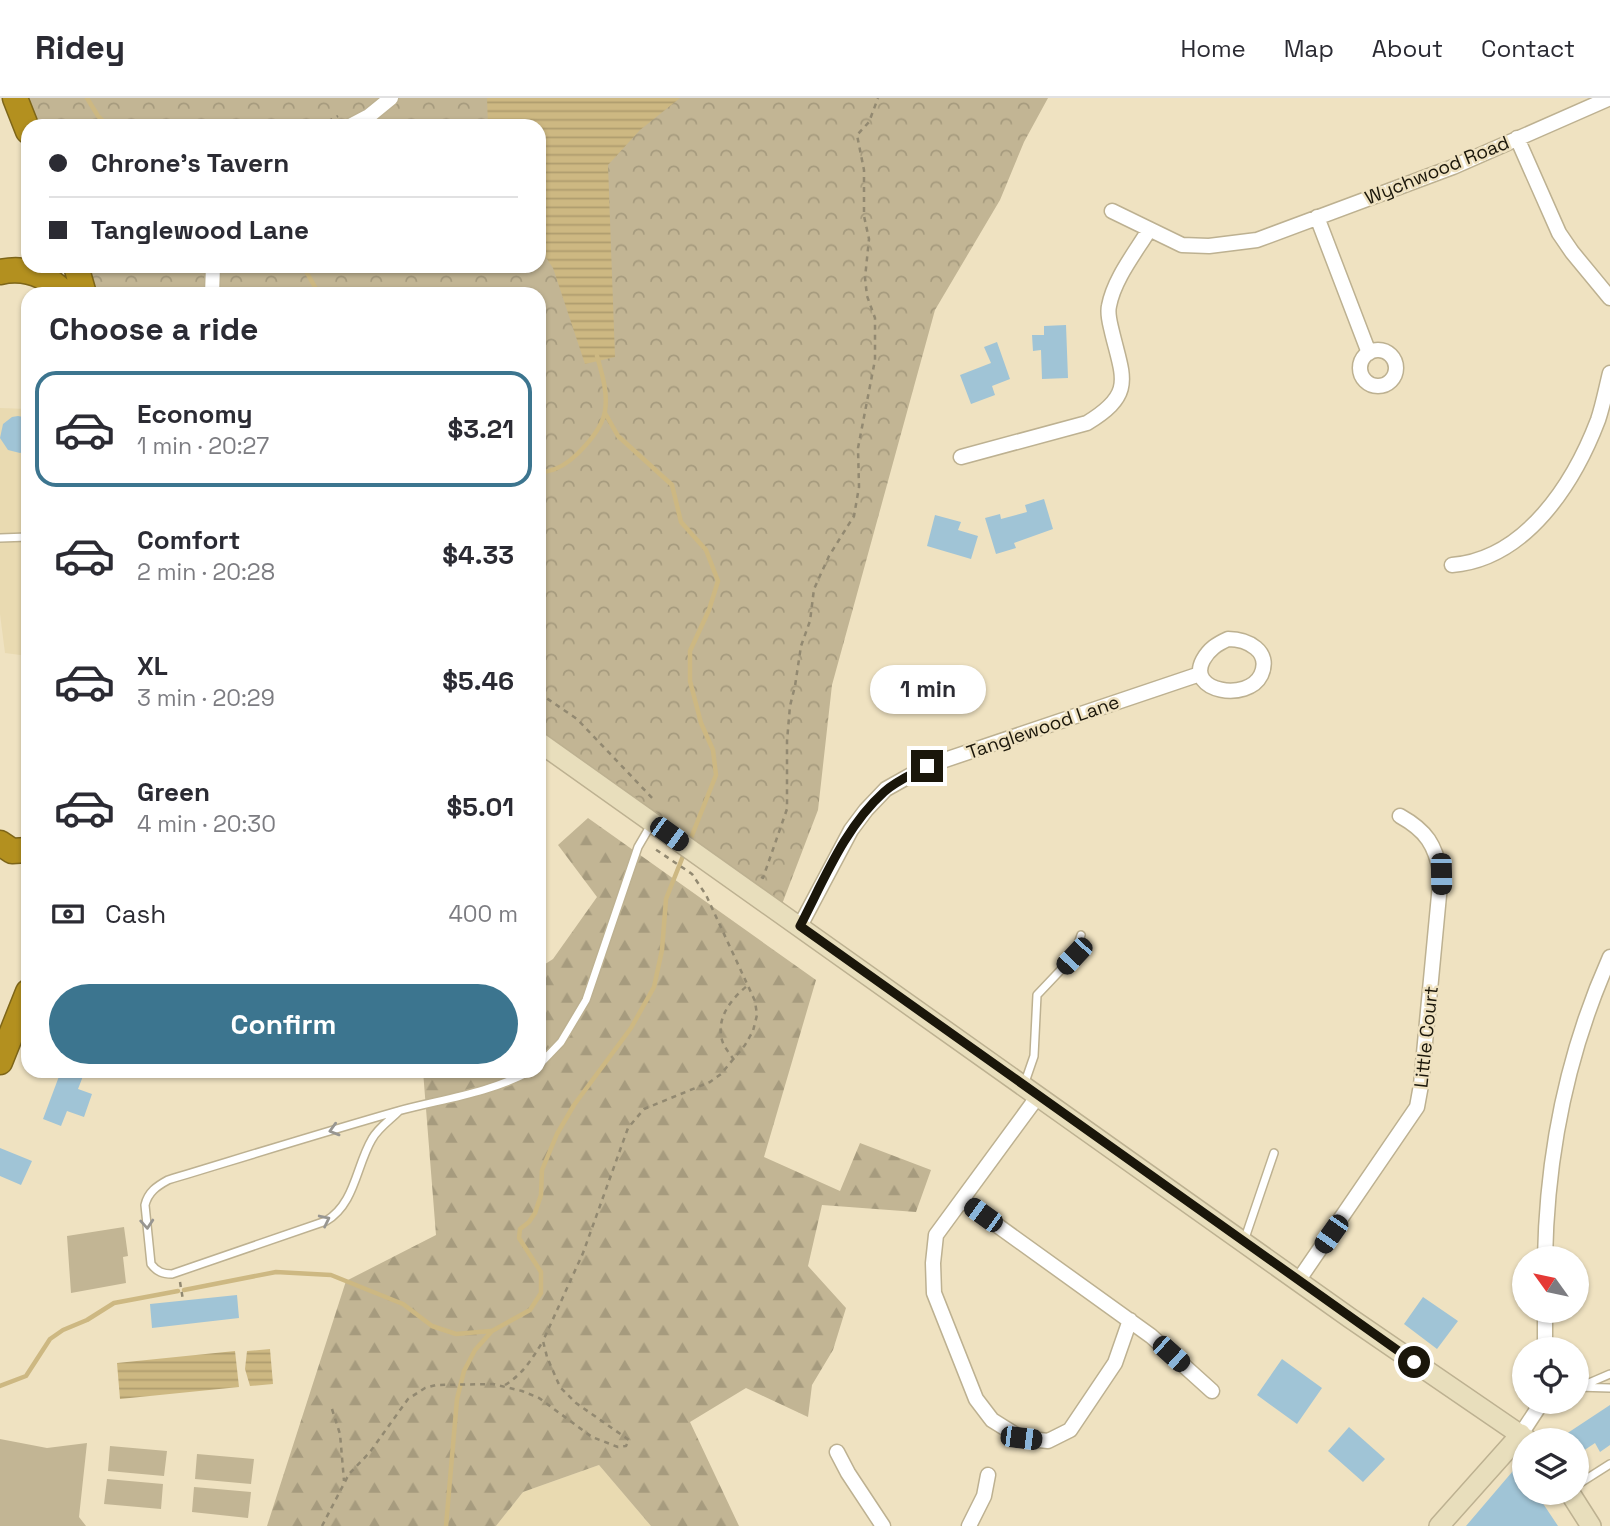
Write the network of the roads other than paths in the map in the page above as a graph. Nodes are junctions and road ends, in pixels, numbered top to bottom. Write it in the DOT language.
graph roads {
  1 [pos="15,98"];
  2 [pos="391,98"];
  3 [pos="1610,98"];
  4 [pos="23,119"];
  5 [pos="363,119"];
  6 [pos="1517,138"];
  7 [pos="1112,211"];
  8 [pos="1317,217"];
  9 [pos="1149,230"];
  10 [pos="21,269"];
  11 [pos="0,272"];
  12 [pos="33,273"];
  13 [pos="79,286"];
  14 [pos="1610,298"];
  15 [pos="1369,353"];
  16 [pos="1610,373"];
  17 [pos="961,457"];
  18 [pos="21,537"];
  19 [pos="0,538"];
  20 [pos="1452,565"];
  21 [pos="1200,674"];
  22 [pos="546,746"];
  23 [pos="1400,816"];
  24 [pos="652,822"];
  25 [pos="0,843"];
  26 [pos="21,850"];
  27 [pos="800,926"];
  28 [pos="1081,935"];
  29 [pos="1610,957"];
  30 [pos="21,1004"];
  31 [pos="21,1010"];
  32 [pos="0,1026"];
  33 [pos="546,1058"];
  34 [pos="0,1062"];
  35 [pos="514,1078"];
  36 [pos="1031,1091"];
  37 [pos="399,1111"];
  38 [pos="1274,1153"];
  39 [pos="962,1200"];
  40 [pos="1244,1242"];
  41 [pos="1546,1246"];
  42 [pos="1298,1281"];
  43 [pos="1130,1321"];
  44 [pos="1610,1374"];
  45 [pos="1589,1383"];
  46 [pos="1589,1387"];
  47 [pos="1610,1388"];
  48 [pos="1212,1391"];
  49 [pos="1512,1429"];
  50 [pos="1512,1450"];
  51 [pos="837,1452"];
  52 [pos="1610,1464"];
  53 [pos="988,1475"];
  54 [pos="1589,1477"];
  55 [pos="1578,1505"];
  56 [pos="883,1526"];
  57 [pos="970,1526"];
  58 [pos="1439,1526"];
  59 [pos="1591,1526"];
  1 -- 4 [label="highway"];
  2 -- 5 [label="street"];
  3 -- 6 [label="street, Wychwood Road"];
  6 -- 8 [label="street, Wychwood Road"];
  6 -- 14 [label="street"];
  7 -- 9 [label="street"];
  8 -- 9 [label="street, Wychwood Road"];
  8 -- 15 [label="street"];
  9 -- 17 [label="street"];
  10 -- 11 [label="highway"];
  12 -- 13 [label="highway"];
  16 -- 20 [label="street"];
  18 -- 19 [label="lane"];
  21 -- 21 [label="street"];
  21 -- 27 [label="street, Tanglewood Lane"];
  22 -- 24 [label="street"];
  23 -- 42 [label="street, Little Court"];
  24 -- 27 [label="street"];
  24 -- 33 [label="lane"];
  25 -- 26 [label="highway"];
  27 -- 36 [label="street"];
  28 -- 36 [label="lane"];
  29 -- 41 [label="street"];
  30 -- 32 [label="highway"];
  31 -- 34 [label="highway"];
  35 -- 37 [label="lane"];
  36 -- 39 [label="street"];
  36 -- 40 [label="street"];
  37 -- 37 [label="lane, one-way"];
  38 -- 40 [label="lane"];
  39 -- 43 [label="street"];
  39 -- 43 [label="street"];
  40 -- 42 [label="street"];
  42 -- 49 [label="street"];
  43 -- 48 [label="street"];
  44 -- 45 [label="lane"];
  46 -- 47 [label="lane"];
  50 -- 58 [label="street"];
  51 -- 56 [label="street"];
  52 -- 54 [label="lane"];
  53 -- 57 [label="street"];
  55 -- 59 [label="street"];
}
